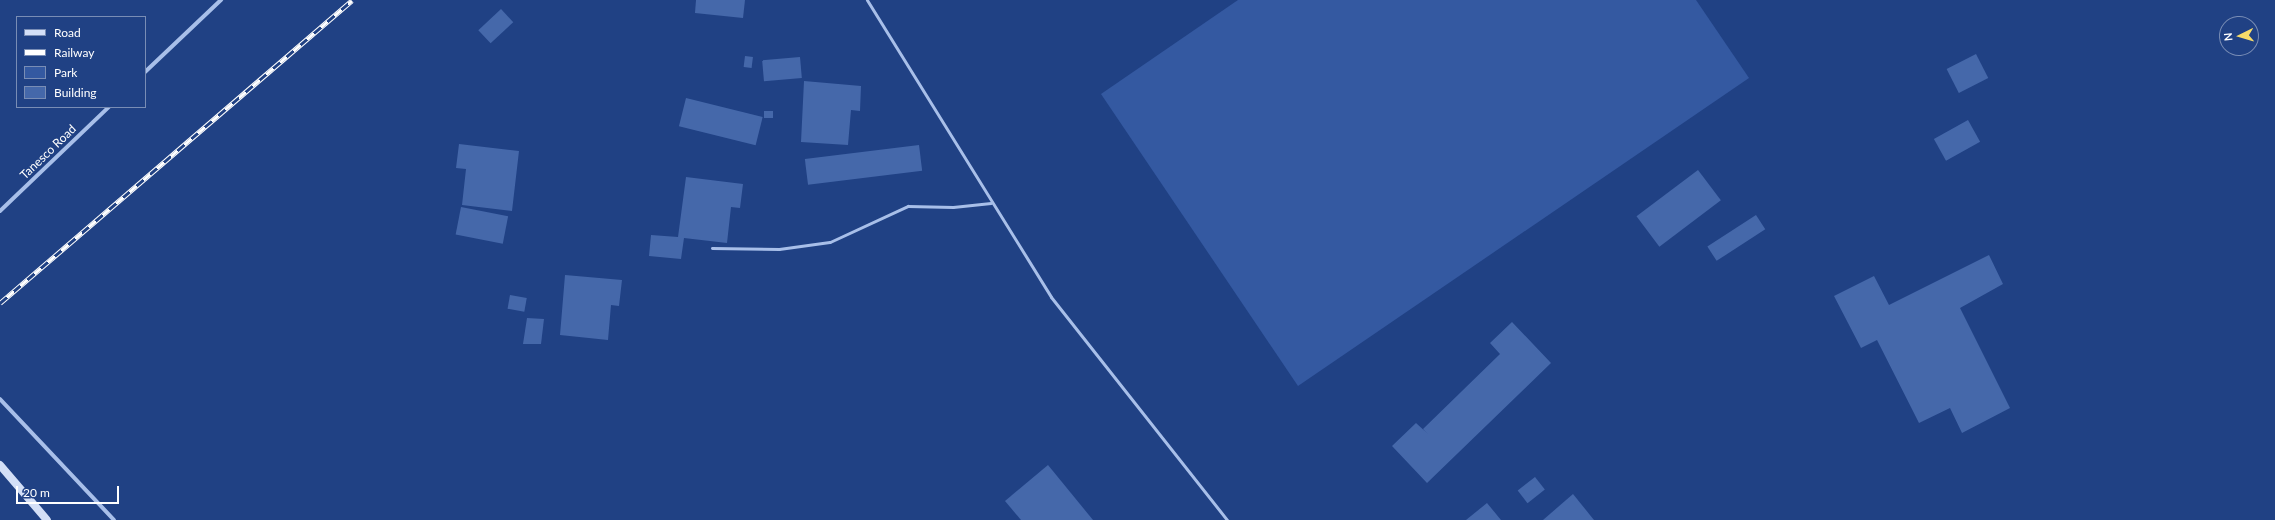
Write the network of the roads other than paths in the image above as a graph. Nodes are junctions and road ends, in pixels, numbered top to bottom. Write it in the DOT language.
graph roads {
  1 [pos="221,0"];
  2 [pos="867,0"];
  3 [pos="146,71"];
  4 [pos="108,108"];
  5 [pos="991,204"];
  6 [pos="0,211"];
  7 [pos="712,248"];
  8 [pos="0,399"];
  9 [pos="0,465"];
  10 [pos="47,520"];
  11 [pos="114,520"];
  12 [pos="1227,520"];
  1 -- 3 [label="street"];
  2 -- 5 [label="lane"];
  4 -- 6 [label="street, Tanesco Road"];
  5 -- 7 [label="lane"];
  5 -- 12 [label="lane"];
  8 -- 11 [label="street"];
  9 -- 10 [label="street"];
}
